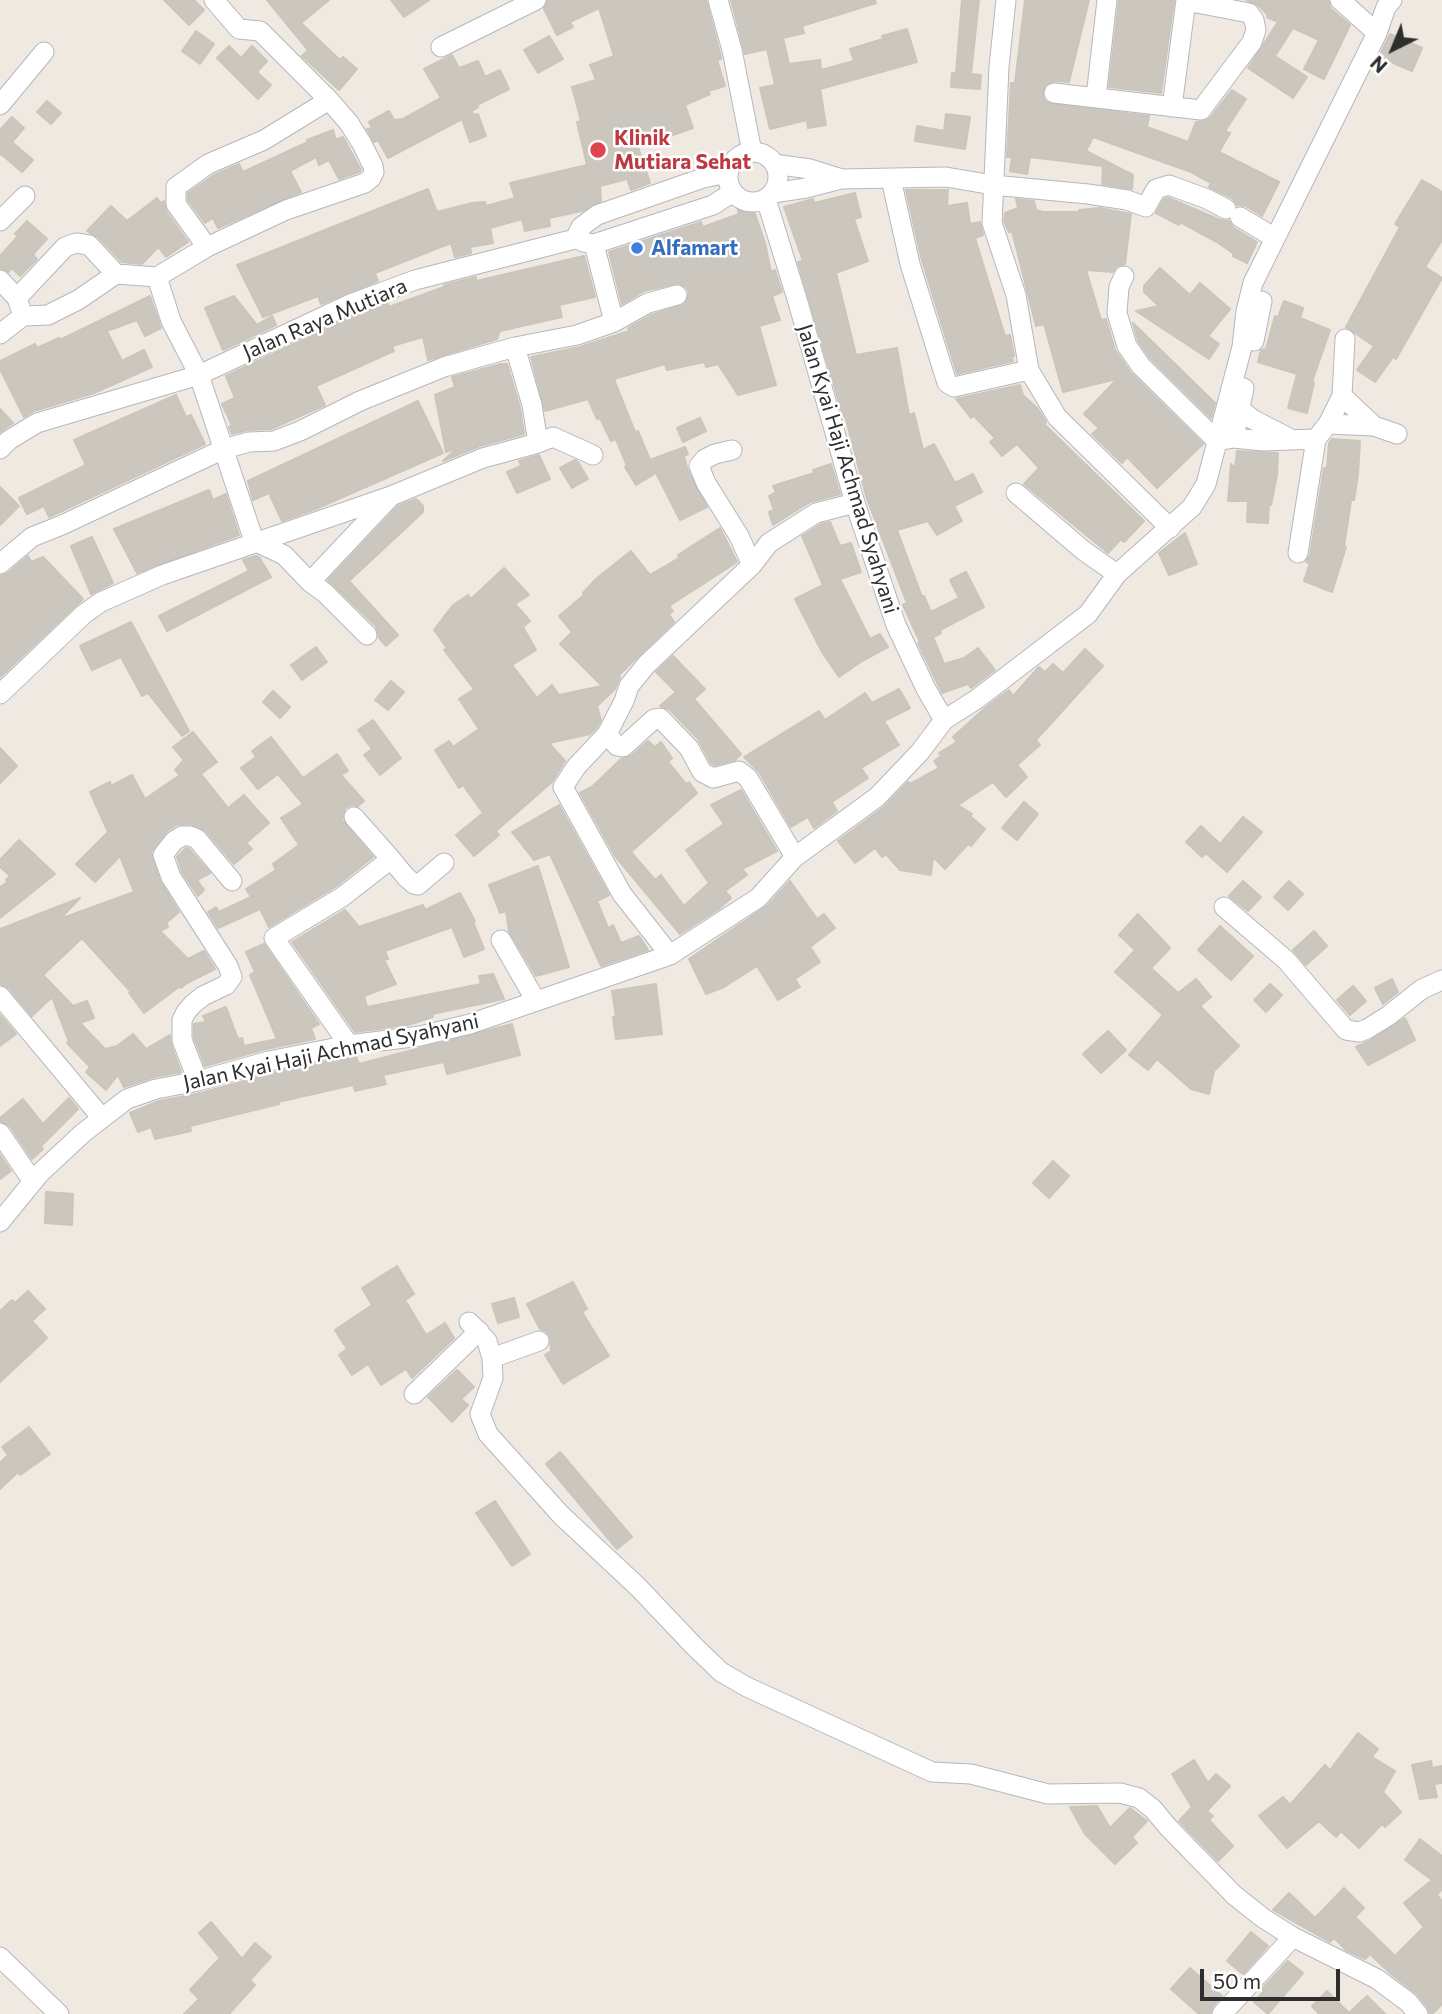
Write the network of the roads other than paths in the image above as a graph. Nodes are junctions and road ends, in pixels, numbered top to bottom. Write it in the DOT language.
graph roads {
  1 [pos="214,0"];
  2 [pos="536,0"];
  3 [pos="718,0"];
  4 [pos="1006,0"];
  5 [pos="1107,0"];
  6 [pos="1340,0"];
  7 [pos="1392,0"];
  8 [pos="1186,1"];
  9 [pos="1377,33"];
  10 [pos="441,47"];
  11 [pos="44,52"];
  12 [pos="1054,93"];
  13 [pos="1096,97"];
  14 [pos="329,100"];
  15 [pos="0,105"];
  16 [pos="1172,107"];
  17 [pos="752,152"];
  18 [pos="774,164"];
  19 [pos="728,173"];
  20 [pos="842,179"];
  21 [pos="891,179"];
  22 [pos="993,185"];
  23 [pos="733,192"];
  24 [pos="25,196"];
  25 [pos="769,196"];
  26 [pos="0,221"];
  27 [pos="1275,238"];
  28 [pos="575,239"];
  29 [pos="594,243"];
  30 [pos="207,247"];
  31 [pos="116,274"];
  32 [pos="1124,276"];
  33 [pos="157,277"];
  34 [pos="0,280"];
  35 [pos="677,295"];
  36 [pos="1262,301"];
  37 [pos="20,307"];
  38 [pos="614,322"];
  39 [pos="0,334"];
  40 [pos="1345,339"];
  41 [pos="515,347"];
  42 [pos="1029,370"];
  43 [pos="199,375"];
  44 [pos="1342,396"];
  45 [pos="1239,408"];
  46 [pos="1374,426"];
  47 [pos="1322,432"];
  48 [pos="1397,434"];
  49 [pos="1225,440"];
  50 [pos="1293,440"];
  51 [pos="538,443"];
  52 [pos="0,449"];
  53 [pos="224,449"];
  54 [pos="732,450"];
  55 [pos="593,455"];
  56 [pos="1016,493"];
  57 [pos="391,496"];
  58 [pos="855,503"];
  59 [pos="1170,528"];
  60 [pos="254,541"];
  61 [pos="1298,553"];
  62 [pos="0,564"];
  63 [pos="752,565"];
  64 [pos="1117,574"];
  65 [pos="310,582"];
  66 [pos="367,635"];
  67 [pos="0,694"];
  68 [pos="944,720"];
  69 [pos="607,734"];
  70 [pos="354,817"];
  71 [pos="795,857"];
  72 [pos="391,859"];
  73 [pos="444,863"];
  74 [pos="232,881"];
  75 [pos="1224,907"];
  76 [pos="502,940"];
  77 [pos="670,955"];
  78 [pos="1442,980"];
  79 [pos="0,996"];
  80 [pos="536,1001"];
  81 [pos="349,1045"];
  82 [pos="198,1081"];
  83 [pos="102,1118"];
  84 [pos="0,1133"];
  85 [pos="33,1182"];
  86 [pos="0,1222"];
  87 [pos="539,1341"];
  88 [pos="492,1358"];
  89 [pos="414,1394"];
  90 [pos="1293,1937"];
  91 [pos="0,1957"];
  92 [pos="59,2014"];
  93 [pos="1222,2014"];
  94 [pos="1418,2014"];
  1 -- 14 [label="street"];
  2 -- 10 [label="street"];
  3 -- 17 [label="street"];
  4 -- 22 [label="street"];
  5 -- 13 [label="street"];
  6 -- 9 [label="street"];
  7 -- 9 [label="street"];
  8 -- 16 [label="street"];
  8 -- 16 [label="street"];
  9 -- 27 [label="street"];
  11 -- 15 [label="street"];
  12 -- 13 [label="street"];
  13 -- 16 [label="street"];
  14 -- 30 [label="street"];
  14 -- 30 [label="street"];
  17 -- 18 [label="street"];
  17 -- 19 [label="street"];
  18 -- 20 [label="street"];
  18 -- 25 [label="street"];
  19 -- 23 [label="street"];
  19 -- 28 [label="street"];
  20 -- 21 [label="street"];
  20 -- 25 [label="street"];
  21 -- 22 [label="street"];
  21 -- 42 [label="street"];
  22 -- 27 [label="street"];
  22 -- 42 [label="street"];
  23 -- 25 [label="street"];
  23 -- 29 [label="street"];
  24 -- 26 [label="street"];
  25 -- 58 [label="street, Jalan Kyai Haji Achmad Syahyani"];
  27 -- 49 [label="street"];
  28 -- 29 [label="street"];
  28 -- 43 [label="street, Jalan Raya Mutiara"];
  29 -- 38 [label="street"];
  30 -- 33 [label="street"];
  31 -- 33 [label="street"];
  31 -- 37 [label="street"];
  31 -- 37 [label="street"];
  32 -- 49 [label="street"];
  33 -- 43 [label="street"];
  34 -- 37 [label="street"];
  35 -- 38 [label="street"];
  36 -- 45 [label="street"];
  37 -- 39 [label="street"];
  38 -- 41 [label="street"];
  40 -- 44 [label="street"];
  41 -- 51 [label="street"];
  41 -- 53 [label="street"];
  42 -- 59 [label="street"];
  43 -- 52 [label="street, Jalan Raya Mutiara"];
  43 -- 53 [label="street"];
  44 -- 46 [label="street"];
  44 -- 47 [label="street"];
  45 -- 49 [label="street"];
  45 -- 50 [label="street"];
  46 -- 47 [label="street"];
  46 -- 48 [label="street"];
  47 -- 50 [label="street"];
  47 -- 61 [label="street"];
  49 -- 50 [label="street"];
  49 -- 59 [label="street"];
  51 -- 55 [label="street"];
  51 -- 57 [label="street"];
  53 -- 60 [label="street"];
  53 -- 62 [label="street"];
  54 -- 63 [label="street"];
  56 -- 64 [label="street"];
  57 -- 60 [label="street"];
  57 -- 65 [label="street"];
  58 -- 63 [label="street"];
  58 -- 68 [label="street, Jalan Kyai Haji Achmad Syahyani"];
  59 -- 64 [label="street"];
  60 -- 65 [label="street"];
  60 -- 67 [label="street"];
  63 -- 69 [label="street"];
  64 -- 68 [label="street"];
  65 -- 66 [label="street"];
  68 -- 71 [label="street, Jalan Kyai Haji Achmad Syahyani"];
  69 -- 71 [label="street"];
  69 -- 77 [label="street"];
  70 -- 72 [label="street"];
  71 -- 77 [label="street, Jalan Kyai Haji Achmad Syahyani"];
  72 -- 73 [label="street"];
  72 -- 81 [label="street"];
  74 -- 82 [label="street"];
  75 -- 78 [label="street"];
  76 -- 80 [label="street"];
  77 -- 80 [label="street, Jalan Kyai Haji Achmad Syahyani"];
  79 -- 83 [label="street"];
  80 -- 81 [label="street, Jalan Kyai Haji Achmad Syahyani"];
  81 -- 82 [label="street, Jalan Kyai Haji Achmad Syahyani"];
  82 -- 83 [label="street, Jalan Kyai Haji Achmad Syahyani"];
  83 -- 85 [label="street, Jalan Kyai Haji Achmad Syahyani"];
  84 -- 85 [label="street"];
  85 -- 86 [label="street, Jalan Kyai Haji Achmad Syahyani"];
  87 -- 88 [label="street"];
  88 -- 89 [label="street"];
  88 -- 90 [label="street"];
  90 -- 93 [label="street"];
  90 -- 94 [label="street"];
  91 -- 92 [label="street"];
}
